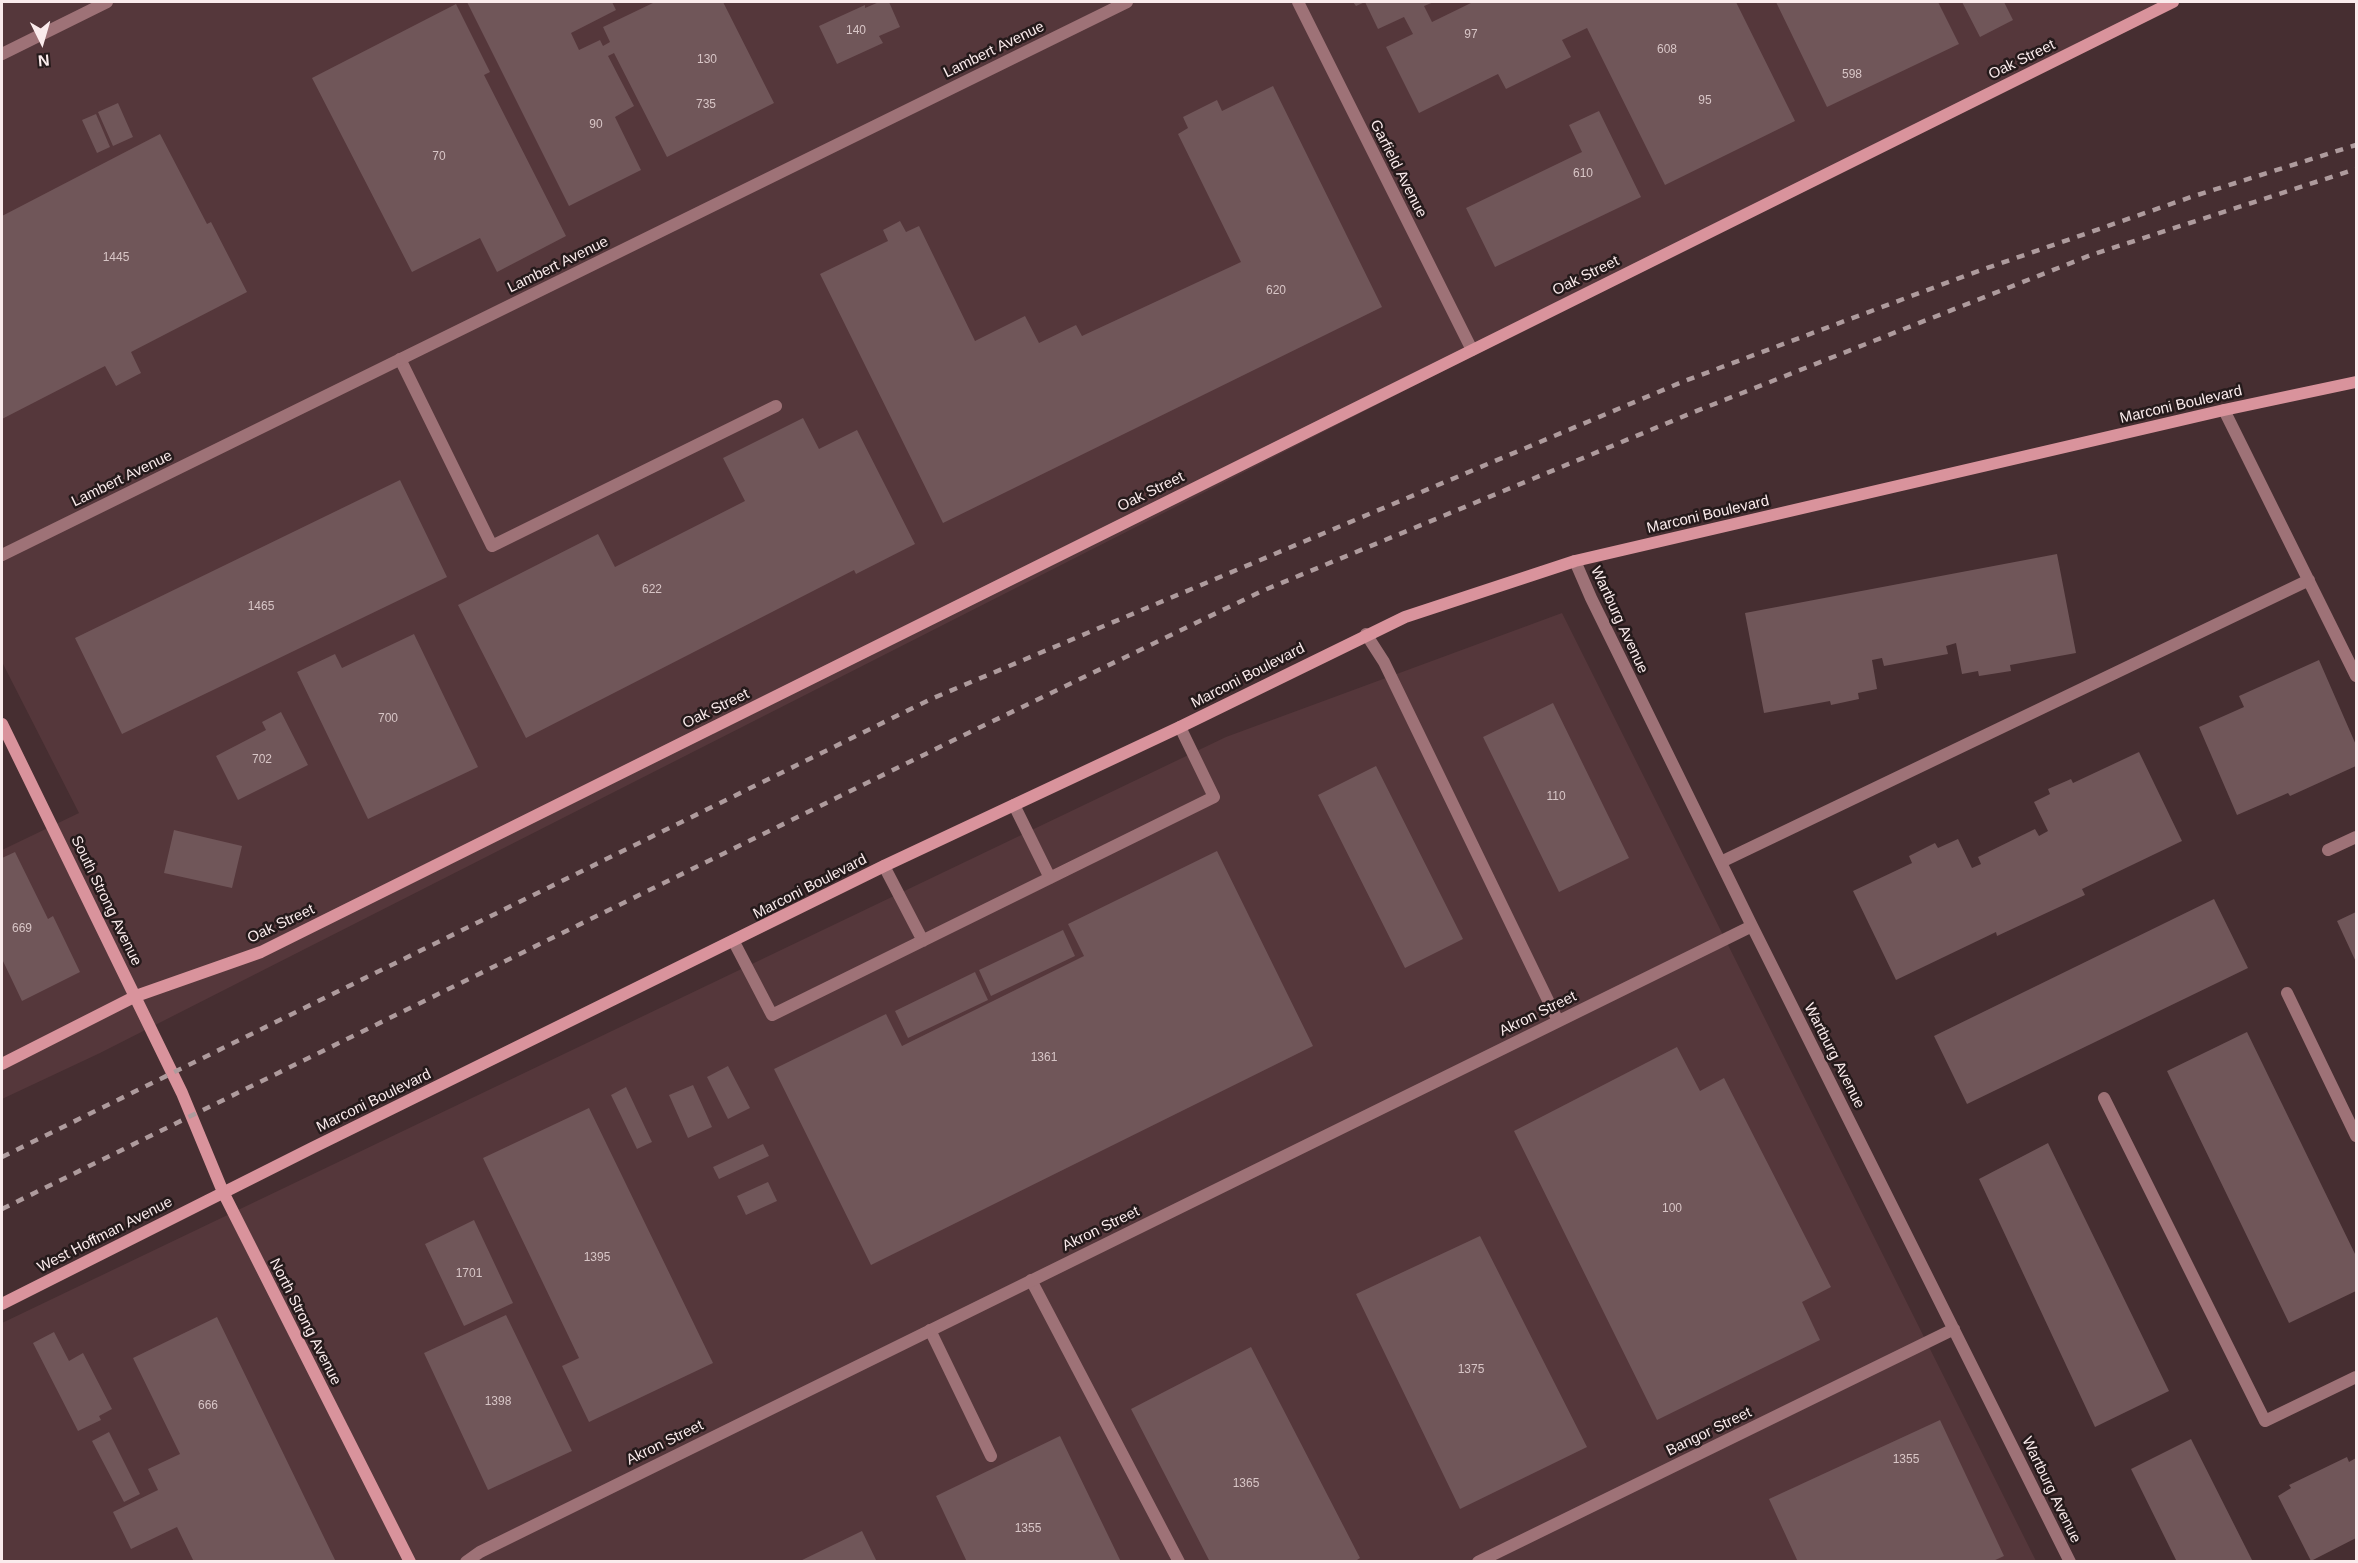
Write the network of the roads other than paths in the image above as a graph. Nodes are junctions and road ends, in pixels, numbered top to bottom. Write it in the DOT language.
graph roads {
  1 [pos="107,2"];
  2 [pos="1127,2"];
  3 [pos="1298,2"];
  4 [pos="2173,2"];
  5 [pos="2,54"];
  6 [pos="1472,350"];
  7 [pos="400,359"];
  8 [pos="2356,382"];
  9 [pos="776,406"];
  10 [pos="2224,410"];
  11 [pos="2,555"];
  12 [pos="1575,561"];
  13 [pos="2309,580"];
  14 [pos="1366,634"];
  15 [pos="2356,676"];
  16 [pos="2,724"];
  17 [pos="1180,727"];
  18 [pos="1014,805"];
  19 [pos="2356,837"];
  20 [pos="2328,850"];
  21 [pos="1720,862"];
  22 [pos="884,866"];
  23 [pos="1050,878"];
  24 [pos="1752,926"];
  25 [pos="922,941"];
  26 [pos="734,942"];
  27 [pos="2286,993"];
  28 [pos="136,996"];
  29 [pos="1558,1021"];
  30 [pos="2,1064"];
  31 [pos="183,1093"];
  32 [pos="2104,1098"];
  33 [pos="2356,1136"];
  34 [pos="223,1192"];
  35 [pos="1031,1280"];
  36 [pos="2,1304"];
  37 [pos="1954,1329"];
  38 [pos="930,1330"];
  39 [pos="2356,1377"];
  40 [pos="991,1456"];
  41 [pos="410,1562"];
  42 [pos="466,1562"];
  43 [pos="1179,1562"];
  44 [pos="1478,1562"];
  45 [pos="2070,1562"];
  1 -- 5 [label="street"];
  2 -- 7 [label="street, Lambert Avenue"];
  3 -- 6 [label="street, Garfield Avenue"];
  4 -- 6 [label="street, Oak Street"];
  6 -- 28 [label="street, Oak Street"];
  7 -- 9 [label="street"];
  7 -- 11 [label="street, Lambert Avenue"];
  8 -- 10 [label="street, Marconi Boulevard"];
  10 -- 12 [label="street, Marconi Boulevard"];
  10 -- 13 [label="street"];
  12 -- 14 [label="street, Marconi Boulevard"];
  12 -- 21 [label="street, Wartburg Avenue"];
  13 -- 15 [label="street"];
  13 -- 21 [label="street"];
  14 -- 17 [label="street, Marconi Boulevard"];
  14 -- 29 [label="street"];
  16 -- 28 [label="street, South Strong Avenue"];
  17 -- 18 [label="street, Marconi Boulevard"];
  17 -- 23 [label="street"];
  18 -- 22 [label="street, Marconi Boulevard"];
  18 -- 23 [label="street"];
  19 -- 20 [label="street"];
  21 -- 24 [label="street, Wartburg Avenue"];
  22 -- 25 [label="street"];
  22 -- 26 [label="street, Marconi Boulevard"];
  23 -- 25 [label="street"];
  24 -- 29 [label="street, Akron Street"];
  24 -- 37 [label="street, Wartburg Avenue"];
  25 -- 26 [label="street"];
  26 -- 34 [label="street, Marconi Boulevard"];
  27 -- 33 [label="street"];
  28 -- 30 [label="street"];
  28 -- 31 [label="street, South Strong Avenue"];
  29 -- 35 [label="street, Akron Street"];
  31 -- 34 [label="street, North Strong Avenue"];
  32 -- 39 [label="street"];
  34 -- 36 [label="street, West Hoffman Avenue"];
  34 -- 41 [label="street, North Strong Avenue"];
  35 -- 38 [label="street, Akron Street"];
  35 -- 43 [label="street"];
  37 -- 44 [label="street, Bangor Street"];
  37 -- 45 [label="street, Wartburg Avenue"];
  38 -- 40 [label="street"];
  38 -- 42 [label="street, Akron Street"];
}
